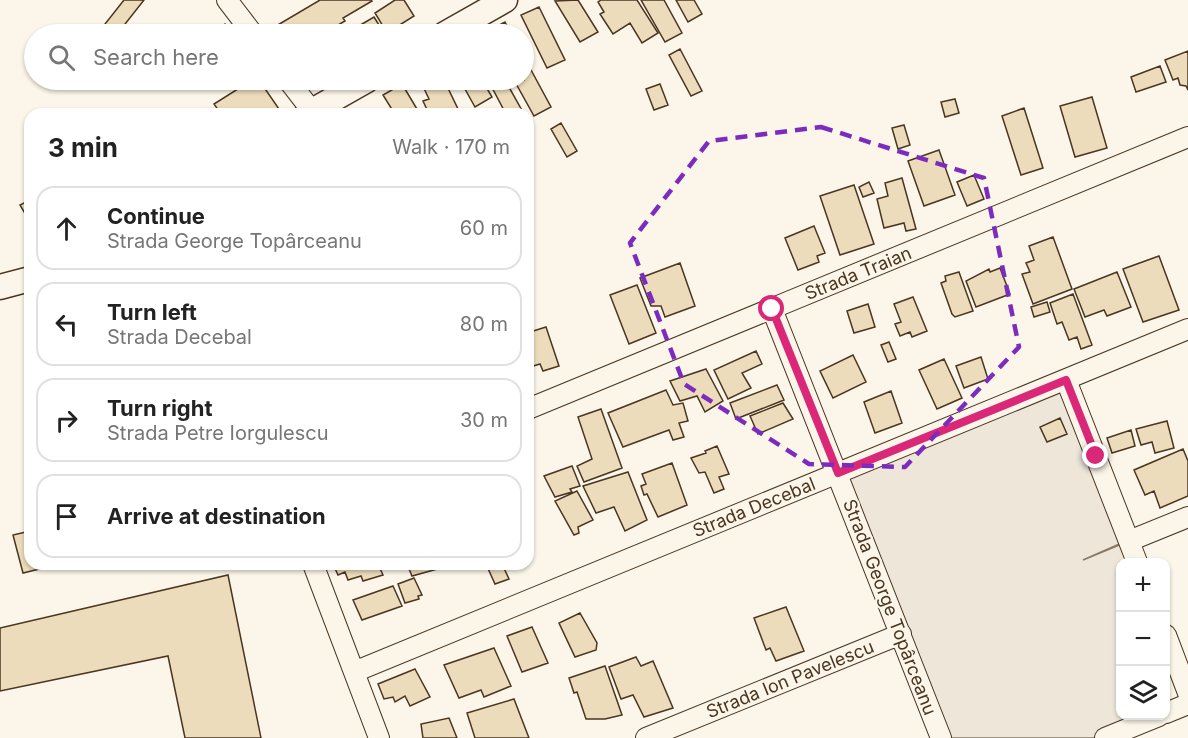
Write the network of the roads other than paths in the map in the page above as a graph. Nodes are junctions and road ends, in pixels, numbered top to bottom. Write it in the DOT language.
graph roads {
  1 [pos="227,0"];
  2 [pos="505,0"];
  3 [pos="246,24"];
  4 [pos="463,24"];
  5 [pos="295,90"];
  6 [pos="349,90"];
  7 [pos="306,108"];
  8 [pos="316,108"];
  9 [pos="1188,137"];
  10 [pos="24,280"];
  11 [pos="0,286"];
  12 [pos="772,309"];
  13 [pos="1188,329"];
  14 [pos="1066,380"];
  15 [pos="534,407"];
  16 [pos="838,473"];
  17 [pos="1188,517"];
  18 [pos="1129,541"];
  19 [pos="1135,558"];
  20 [pos="315,570"];
  21 [pos="901,634"];
  22 [pos="1170,646"];
  23 [pos="354,672"];
  24 [pos="1188,693"];
  25 [pos="1188,704"];
  26 [pos="1170,711"];
  27 [pos="1149,720"];
  28 [pos="379,738"];
  29 [pos="646,738"];
  30 [pos="941,738"];
  31 [pos="1105,738"];
  1 -- 3 [label="street"];
  2 -- 4 [label="street"];
  5 -- 7 [label="street"];
  6 -- 8 [label="street"];
  9 -- 12 [label="street, Strada Traian"];
  10 -- 11 [label="street"];
  12 -- 15 [label="street, Strada Traian"];
  12 -- 16 [label="street, Strada George Topârceanu"];
  13 -- 14 [label="street, Strada Decebal"];
  14 -- 16 [label="street, Strada Decebal"];
  14 -- 18 [label="street"];
  16 -- 21 [label="street, Strada George Topârceanu"];
  16 -- 23 [label="street, Strada Decebal"];
  17 -- 18 [label="street"];
  18 -- 19 [label="street"];
  20 -- 23 [label="street"];
  21 -- 29 [label="street, Strada Ion Pavelescu"];
  21 -- 30 [label="street, Strada George Topârceanu"];
  22 -- 24 [label="street"];
  23 -- 28 [label="street"];
  25 -- 26 [label="street"];
  27 -- 31 [label="street"];
}
